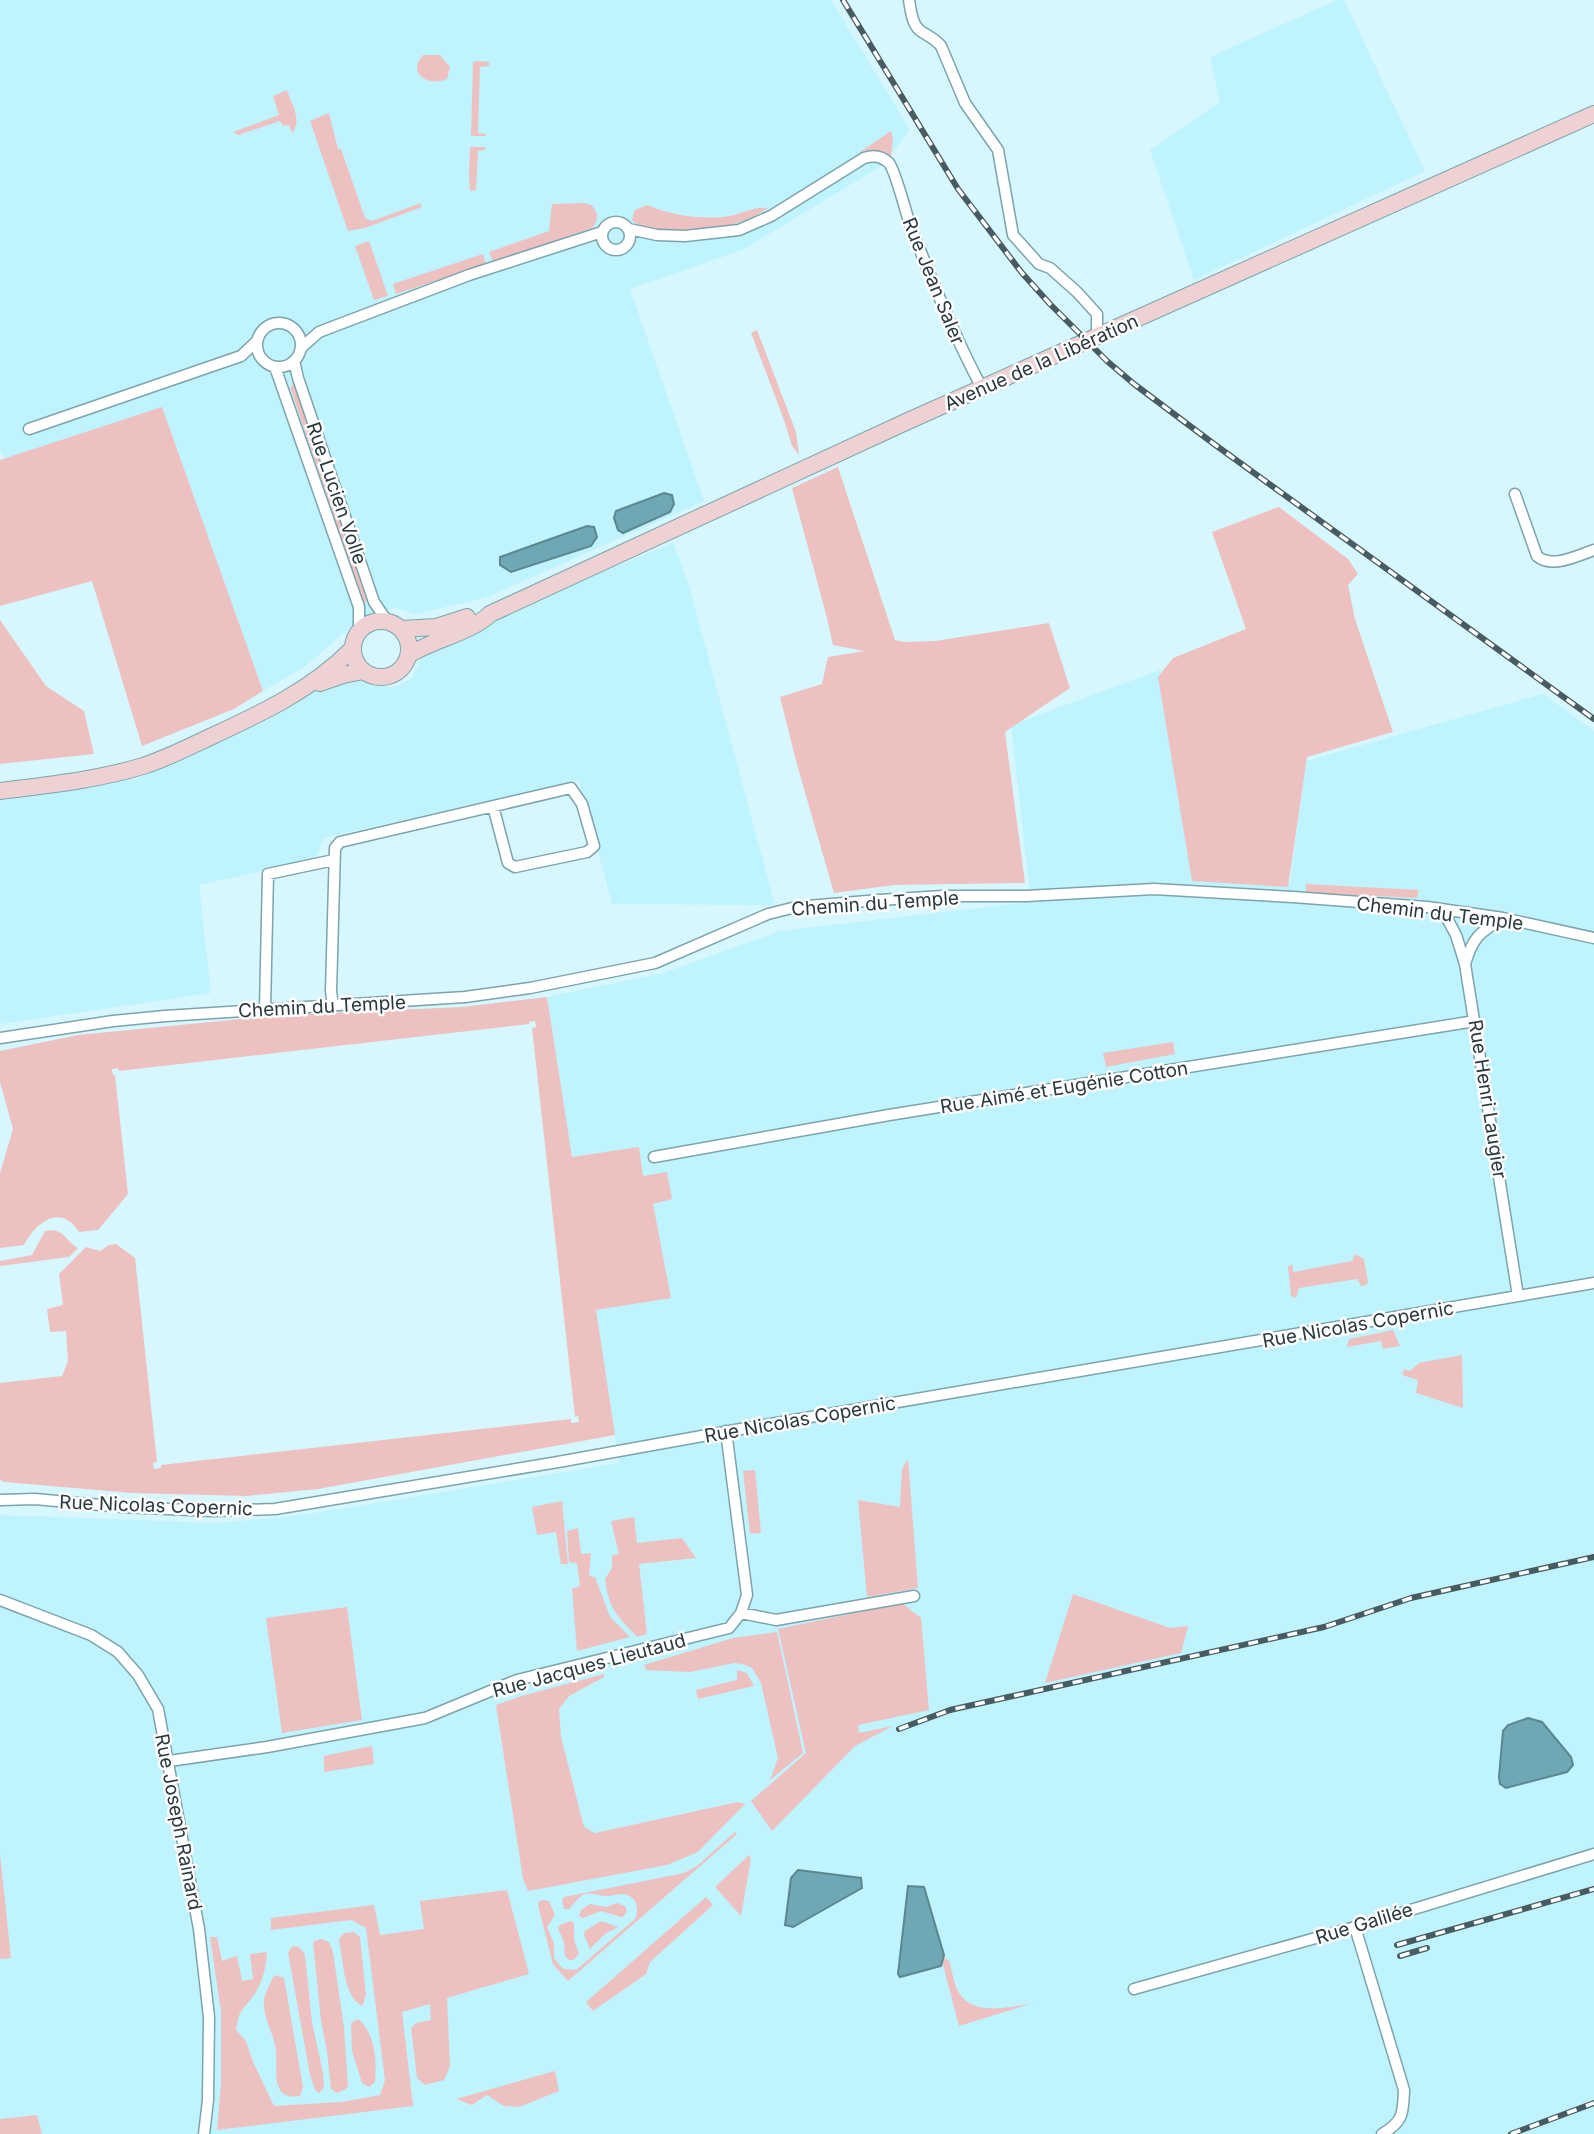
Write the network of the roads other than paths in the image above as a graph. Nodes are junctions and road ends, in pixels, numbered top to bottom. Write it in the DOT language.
graph roads {
  1 [pos="909,0"];
  2 [pos="1594,114"];
  3 [pos="629,229"];
  4 [pos="657,235"];
  5 [pos="603,236"];
  6 [pos="627,244"];
  7 [pos="1097,314"];
  8 [pos="1118,326"];
  9 [pos="293,328"];
  10 [pos="319,332"];
  11 [pos="1097,336"];
  12 [pos="257,341"];
  13 [pos="301,348"];
  14 [pos="241,356"];
  15 [pos="264,360"];
  16 [pos="294,361"];
  17 [pos="275,367"];
  18 [pos="982,388"];
  19 [pos="29,429"];
  20 [pos="1515,494"];
  21 [pos="1594,550"];
  22 [pos="490,614"];
  23 [pos="394,625"];
  24 [pos="359,631"];
  25 [pos="353,648"];
  26 [pos="409,655"];
  27 [pos="363,671"];
  28 [pos="298,692"];
  29 [pos="0,791"];
  30 [pos="493,806"];
  31 [pos="334,860"];
  32 [pos="1442,909"];
  33 [pos="1503,918"];
  34 [pos="1594,939"];
  35 [pos="1465,964"];
  36 [pos="333,1006"];
  37 [pos="265,1009"];
  38 [pos="1475,1021"];
  39 [pos="0,1038"];
  40 [pos="654,1157"];
  41 [pos="1594,1283"];
  42 [pos="1518,1296"];
  43 [pos="726,1431"];
  44 [pos="1,1500"];
  45 [pos="914,1596"];
  46 [pos="0,1600"];
  47 [pos="741,1613"];
  48 [pos="169,1762"];
  49 [pos="1594,1854"];
  50 [pos="1355,1927"];
  51 [pos="1133,1989"];
  52 [pos="204,2134"];
  53 [pos="1382,2134"];
  1 -- 7 [label="street"];
  2 -- 8 [label="main road, Avenue de la Libération"];
  3 -- 4 [label="street"];
  3 -- 5 [label="street"];
  3 -- 6 [label="street"];
  4 -- 6 [label="street"];
  4 -- 18 [label="street, Rue Jean Saler"];
  5 -- 6 [label="street"];
  5 -- 10 [label="street"];
  7 -- 8 [label="street"];
  7 -- 11 [label="street"];
  8 -- 11 [label="main road, Avenue de la Libération"];
  9 -- 10 [label="street"];
  9 -- 12 [label="street"];
  9 -- 13 [label="street"];
  10 -- 13 [label="street"];
  11 -- 18 [label="main road, Avenue de la Libération"];
  12 -- 14 [label="street"];
  12 -- 15 [label="street"];
  13 -- 16 [label="street"];
  14 -- 15 [label="street"];
  14 -- 19 [label="street"];
  15 -- 17 [label="street"];
  16 -- 17 [label="street"];
  16 -- 23 [label="street, Rue Lucien Volle"];
  17 -- 24 [label="street"];
  18 -- 22 [label="main road, Avenue de la Libération"];
  20 -- 21 [label="street"];
  22 -- 23 [label="main road, Avenue de la Libération"];
  22 -- 26 [label="main road, Avenue de la Libération"];
  23 -- 24 [label="main road"];
  23 -- 26 [label="main road"];
  24 -- 25 [label="main road"];
  25 -- 27 [label="main road"];
  25 -- 28 [label="main road"];
  26 -- 27 [label="main road"];
  27 -- 28 [label="main road"];
  28 -- 29 [label="main road"];
  30 -- 30 [label="street"];
  30 -- 31 [label="street"];
  31 -- 36 [label="street"];
  31 -- 37 [label="street"];
  32 -- 33 [label="street, Chemin du Temple"];
  32 -- 35 [label="street, Rue Henri Laugier"];
  32 -- 36 [label="street, Chemin du Temple"];
  33 -- 34 [label="street, Chemin du Temple"];
  33 -- 35 [label="street"];
  35 -- 38 [label="street, Rue Henri Laugier"];
  36 -- 37 [label="street, Chemin du Temple"];
  37 -- 39 [label="street, Chemin du Temple"];
  38 -- 40 [label="street, Rue Aimé et Eugénie Cotton"];
  38 -- 42 [label="street, Rue Henri Laugier"];
  41 -- 42 [label="street, Rue Nicolas Copernic"];
  42 -- 43 [label="street, Rue Nicolas Copernic"];
  43 -- 44 [label="street, Rue Nicolas Copernic"];
  43 -- 47 [label="street"];
  45 -- 47 [label="street"];
  46 -- 48 [label="street, Rue Joseph Rainard"];
  47 -- 48 [label="street, Rue Jacques Lieutaud"];
  48 -- 52 [label="street, Rue Joseph Rainard"];
  49 -- 50 [label="street, Rue Galilée"];
  50 -- 51 [label="street, Rue Galilée"];
  50 -- 53 [label="street"];
}
